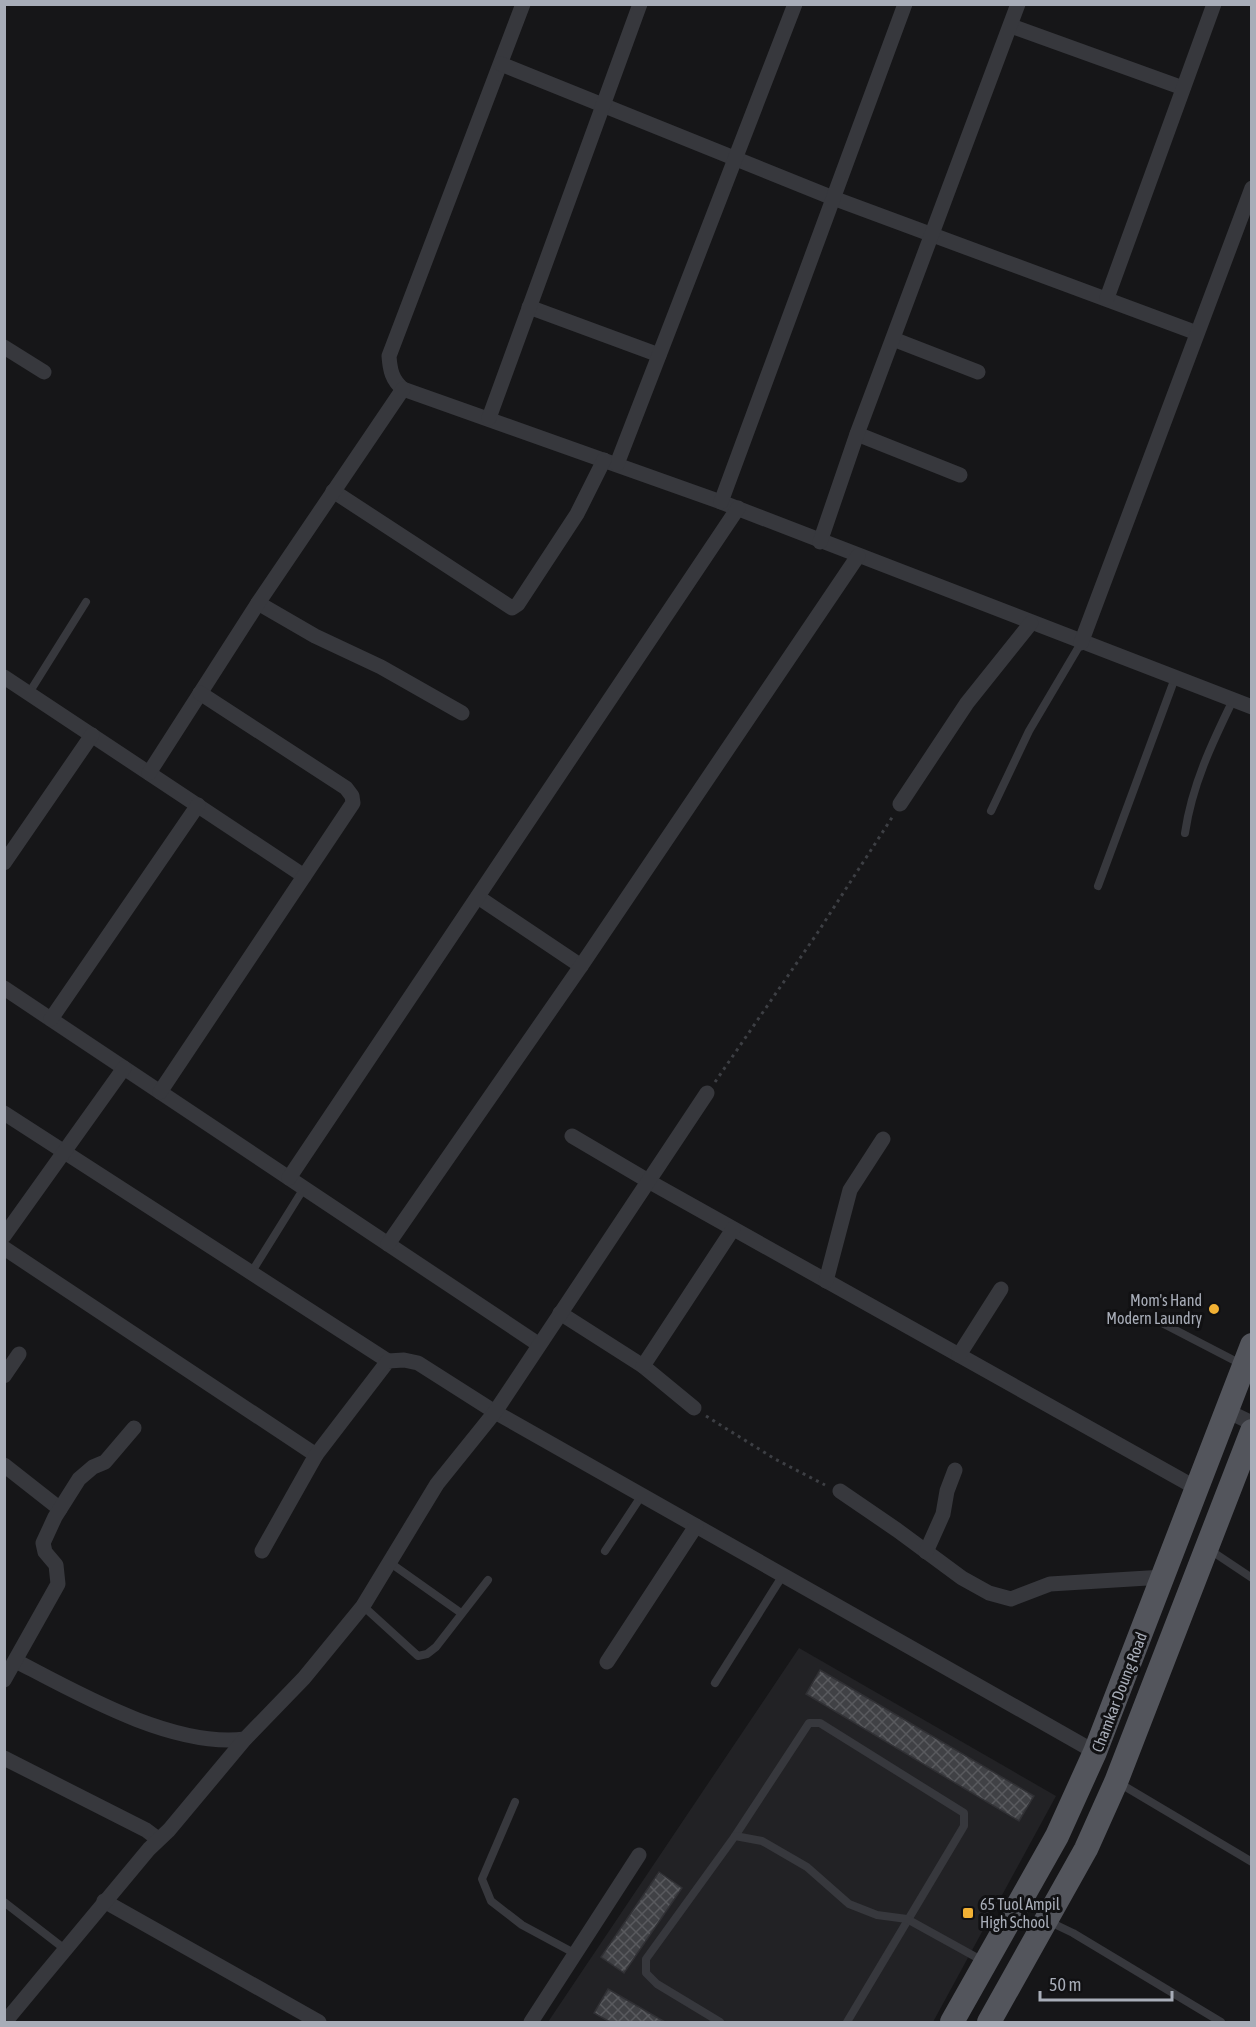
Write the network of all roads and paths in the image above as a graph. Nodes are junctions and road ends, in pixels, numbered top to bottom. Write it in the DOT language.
graph roads {
  1 [pos="523,4"];
  2 [pos="640,4"];
  3 [pos="795,4"];
  4 [pos="905,4"];
  5 [pos="1018,4"];
  6 [pos="1214,4"];
  7 [pos="1011,26"];
  8 [pos="501,64"];
  9 [pos="1183,88"];
  10 [pos="602,103"];
  11 [pos="734,158"];
  12 [pos="1251,188"];
  13 [pos="833,198"];
  14 [pos="932,234"];
  15 [pos="1107,298"];
  16 [pos="529,307"];
  17 [pos="1197,333"];
  18 [pos="893,339"];
  19 [pos="4,347"];
  20 [pos="659,356"];
  21 [pos="44,372"];
  22 [pos="978,372"];
  23 [pos="403,389"];
  24 [pos="489,418"];
  25 [pos="857,434"];
  26 [pos="611,462"];
  27 [pos="960,475"];
  28 [pos="333,490"];
  29 [pos="721,502"];
  30 [pos="738,508"];
  31 [pos="820,542"];
  32 [pos="858,556"];
  33 [pos="86,602"];
  34 [pos="258,603"];
  35 [pos="1031,624"];
  36 [pos="1081,643"];
  37 [pos="4,676"];
  38 [pos="1175,678"];
  39 [pos="29,693"];
  40 [pos="200,693"];
  41 [pos="1233,700"];
  42 [pos="1251,707"];
  43 [pos="462,713"];
  44 [pos="92,735"];
  45 [pos="149,773"];
  46 [pos="900,804"];
  47 [pos="198,805"];
  48 [pos="991,811"];
  49 [pos="1185,833"];
  50 [pos="4,863"];
  51 [pos="304,876"];
  52 [pos="1098,886"];
  53 [pos="478,897"];
  54 [pos="581,966"];
  55 [pos="4,988"];
  56 [pos="51,1019"];
  57 [pos="124,1068"];
  58 [pos="160,1092"];
  59 [pos="707,1094"];
  60 [pos="4,1113"];
  61 [pos="572,1136"];
  62 [pos="883,1139"];
  63 [pos="63,1151"];
  64 [pos="290,1178"];
  65 [pos="650,1182"];
  66 [pos="304,1188"];
  67 [pos="733,1229"];
  68 [pos="4,1236"];
  69 [pos="388,1244"];
  70 [pos="4,1248"];
  71 [pos="251,1273"];
  72 [pos="826,1281"];
  73 [pos="1001,1289"];
  74 [pos="560,1313"];
  75 [pos="1160,1322"];
  76 [pos="538,1344"];
  77 [pos="20,1354"];
  78 [pos="958,1355"];
  79 [pos="1248,1355"];
  80 [pos="388,1361"];
  81 [pos="644,1366"];
  82 [pos="4,1376"];
  83 [pos="694,1408"];
  84 [pos="1227,1411"];
  85 [pos="495,1412"];
  86 [pos="1251,1423"];
  87 [pos="134,1428"];
  88 [pos="1251,1431"];
  89 [pos="316,1455"];
  90 [pos="4,1465"];
  91 [pos="955,1470"];
  92 [pos="1198,1489"];
  93 [pos="840,1491"];
  94 [pos="642,1495"];
  95 [pos="60,1509"];
  96 [pos="696,1526"];
  97 [pos="1207,1548"];
  98 [pos="262,1551"];
  99 [pos="605,1551"];
  100 [pos="926,1552"];
  101 [pos="389,1562"];
  102 [pos="783,1575"];
  103 [pos="1164,1577"];
  104 [pos="1251,1578"];
  105 [pos="488,1580"];
  106 [pos="363,1605"];
  107 [pos="461,1613"];
  108 [pos="16,1660"];
  109 [pos="607,1662"];
  110 [pos="4,1680"];
  111 [pos="715,1683"];
  112 [pos="245,1739"];
  113 [pos="1095,1752"];
  114 [pos="4,1758"];
  115 [pos="1116,1782"];
  116 [pos="515,1802"];
  117 [pos="735,1836"];
  118 [pos="158,1839"];
  119 [pos="639,1855"];
  120 [pos="1251,1862"];
  121 [pos="104,1901"];
  122 [pos="4,1902"];
  123 [pos="907,1919"];
  124 [pos="1046,1920"];
  125 [pos="66,1950"];
  126 [pos="574,1953"];
  127 [pos="985,1963"];
  128 [pos="1013,1979"];
  129 [pos="5,2022"];
  130 [pos="319,2022"];
  131 [pos="531,2022"];
  132 [pos="720,2022"];
  133 [pos="847,2022"];
  134 [pos="952,2022"];
  135 [pos="989,2022"];
  136 [pos="1221,2022"];
  1 -- 8 [label="street"];
  2 -- 10 [label="street"];
  3 -- 11 [label="street"];
  4 -- 13 [label="street"];
  5 -- 7 [label="street"];
  6 -- 9 [label="street"];
  7 -- 9 [label="street"];
  7 -- 14 [label="street"];
  8 -- 10 [label="street"];
  8 -- 23 [label="street"];
  9 -- 15 [label="street"];
  10 -- 11 [label="street"];
  10 -- 16 [label="street"];
  11 -- 13 [label="street"];
  11 -- 20 [label="street"];
  12 -- 17 [label="street"];
  13 -- 14 [label="street"];
  13 -- 29 [label="street"];
  14 -- 15 [label="street"];
  14 -- 18 [label="street"];
  15 -- 17 [label="street"];
  16 -- 20 [label="street"];
  16 -- 24 [label="street"];
  17 -- 36 [label="street"];
  18 -- 22 [label="street"];
  18 -- 25 [label="street"];
  19 -- 21 [label="street"];
  20 -- 26 [label="street"];
  23 -- 24 [label="street"];
  23 -- 28 [label="street"];
  24 -- 26 [label="street"];
  25 -- 27 [label="street"];
  25 -- 31 [label="street"];
  26 -- 28 [label="street"];
  26 -- 29 [label="street"];
  28 -- 34 [label="street"];
  29 -- 30 [label="street"];
  30 -- 31 [label="street"];
  30 -- 53 [label="street"];
  31 -- 32 [label="street"];
  32 -- 35 [label="street"];
  32 -- 54 [label="street"];
  33 -- 39 [label="lane"];
  34 -- 40 [label="street"];
  34 -- 43 [label="street"];
  35 -- 36 [label="street"];
  35 -- 46 [label="street"];
  36 -- 38 [label="street"];
  36 -- 48 [label="lane"];
  37 -- 39 [label="street"];
  38 -- 41 [label="street"];
  38 -- 52 [label="lane"];
  39 -- 44 [label="street"];
  40 -- 45 [label="street"];
  40 -- 51 [label="street"];
  41 -- 42 [label="street"];
  41 -- 49 [label="lane"];
  44 -- 45 [label="street"];
  44 -- 50 [label="street"];
  45 -- 47 [label="street"];
  46 -- 59 [label="path"];
  47 -- 51 [label="street"];
  47 -- 56 [label="street"];
  51 -- 58 [label="street"];
  53 -- 54 [label="street"];
  53 -- 64 [label="street"];
  54 -- 69 [label="street"];
  55 -- 56 [label="street"];
  56 -- 57 [label="street"];
  57 -- 58 [label="street"];
  57 -- 63 [label="street"];
  58 -- 64 [label="street"];
  59 -- 65 [label="street"];
  60 -- 63 [label="street"];
  61 -- 65 [label="street"];
  62 -- 72 [label="street"];
  63 -- 68 [label="street"];
  63 -- 71 [label="street"];
  64 -- 66 [label="street"];
  65 -- 67 [label="street"];
  65 -- 74 [label="street"];
  66 -- 69 [label="street"];
  66 -- 71 [label="lane"];
  67 -- 72 [label="street"];
  67 -- 81 [label="street"];
  69 -- 76 [label="street"];
  70 -- 89 [label="street"];
  71 -- 80 [label="street"];
  72 -- 78 [label="street"];
  73 -- 78 [label="street"];
  74 -- 76 [label="street"];
  74 -- 81 [label="street"];
  75 -- 79 [label="lane"];
  76 -- 85 [label="street"];
  77 -- 82 [label="street"];
  78 -- 92 [label="street"];
  79 -- 84 [label="main road, Chamkar Doung Road"];
  80 -- 85 [label="street"];
  80 -- 89 [label="street"];
  81 -- 83 [label="street"];
  83 -- 93 [label="path"];
  84 -- 86 [label="street"];
  84 -- 92 [label="main road, Chamkar Doung Road"];
  85 -- 94 [label="street"];
  85 -- 101 [label="street"];
  87 -- 95 [label="street"];
  88 -- 97 [label="main road, Chamkar Doung Road"];
  89 -- 98 [label="street"];
  90 -- 95 [label="street"];
  91 -- 100 [label="street"];
  92 -- 103 [label="main road, Chamkar Doung Road"];
  93 -- 100 [label="street"];
  94 -- 96 [label="street"];
  94 -- 99 [label="lane"];
  95 -- 108 [label="street"];
  96 -- 102 [label="street"];
  96 -- 109 [label="street"];
  97 -- 104 [label="lane"];
  97 -- 115 [label="main road, Chamkar Doung Road"];
  100 -- 103 [label="street"];
  101 -- 106 [label="street"];
  101 -- 107 [label="lane"];
  102 -- 111 [label="lane"];
  102 -- 113 [label="street"];
  103 -- 113 [label="main road, Chamkar Doung Road"];
  105 -- 107 [label="lane"];
  106 -- 107 [label="lane"];
  106 -- 112 [label="street"];
  108 -- 110 [label="street"];
  108 -- 112 [label="street"];
  112 -- 118 [label="street"];
  113 -- 127 [label="main road, Chamkar Doung Road"];
  114 -- 118 [label="street"];
  115 -- 120 [label="lane"];
  115 -- 124 [label="main road, Chamkar Doung Road"];
  116 -- 126 [label="lane"];
  117 -- 123 [label="lane"];
  117 -- 123 [label="lane"];
  117 -- 132 [label="lane"];
  118 -- 121 [label="street"];
  119 -- 126 [label="street"];
  121 -- 125 [label="street"];
  121 -- 130 [label="street"];
  122 -- 125 [label="lane"];
  123 -- 127 [label="lane"];
  123 -- 133 [label="lane"];
  124 -- 128 [label="main road, Chamkar Doung Road"];
  124 -- 136 [label="lane"];
  125 -- 129 [label="street"];
  126 -- 131 [label="street"];
  127 -- 128 [label="main road"];
  127 -- 134 [label="main road, Chamkar Doung Road"];
  128 -- 135 [label="main road, Chamkar Doung Road"];
}
